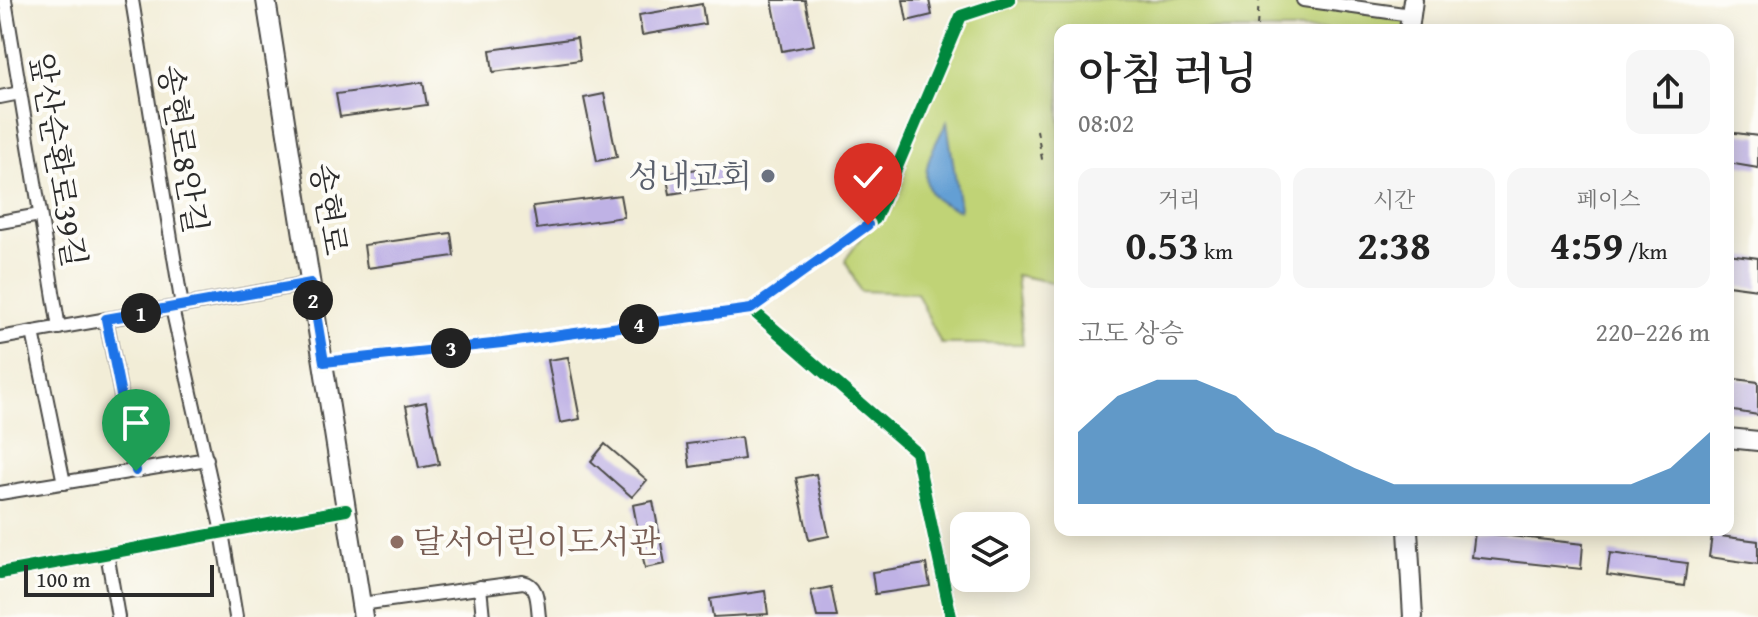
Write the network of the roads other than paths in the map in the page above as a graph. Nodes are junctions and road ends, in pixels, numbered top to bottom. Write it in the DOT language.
graph roads {
  1 [pos="5,0"];
  2 [pos="132,0"];
  3 [pos="266,0"];
  4 [pos="1010,0"];
  5 [pos="1303,0"];
  6 [pos="1331,2"];
  7 [pos="981,5"];
  8 [pos="1411,15"];
  9 [pos="20,93"];
  10 [pos="0,97"];
  11 [pos="40,215"];
  12 [pos="0,222"];
  13 [pos="311,283"];
  14 [pos="177,307"];
  15 [pos="751,309"];
  16 [pos="106,319"];
  17 [pos="59,328"];
  18 [pos="33,332"];
  19 [pos="0,338"];
  20 [pos="324,362"];
  21 [pos="1734,439"];
  22 [pos="1758,441"];
  23 [pos="207,459"];
  24 [pos="136,471"];
  25 [pos="64,483"];
  26 [pos="0,493"];
  27 [pos="346,510"];
  28 [pos="222,532"];
  29 [pos="1408,536"];
  30 [pos="107,553"];
  31 [pos="0,573"];
  32 [pos="480,587"];
  33 [pos="362,610"];
  34 [pos="118,617"];
  35 [pos="236,617"];
  36 [pos="483,617"];
  37 [pos="539,617"];
  38 [pos="951,617"];
  39 [pos="1413,617"];
  1 -- 9 [label="street, 앞산순환로39길"];
  2 -- 14 [label="street, 송현로8안길"];
  3 -- 13 [label="main road, 송현로"];
  4 -- 7 [label="street"];
  5 -- 6 [label="street"];
  6 -- 8 [label="street"];
  7 -- 15 [label="street"];
  9 -- 10 [label="street"];
  9 -- 11 [label="street, 앞산순환로39길"];
  11 -- 12 [label="street"];
  11 -- 17 [label="street, 앞산순환로39길"];
  13 -- 14 [label="street"];
  13 -- 20 [label="main road, 송현로"];
  14 -- 16 [label="street"];
  14 -- 23 [label="street, 송현로8안길"];
  15 -- 20 [label="street"];
  15 -- 38 [label="street"];
  16 -- 17 [label="street"];
  16 -- 24 [label="street"];
  17 -- 18 [label="street"];
  18 -- 19 [label="street"];
  18 -- 25 [label="street"];
  20 -- 27 [label="main road, 송현로"];
  21 -- 22 [label="main road"];
  23 -- 24 [label="street"];
  23 -- 28 [label="street, 송현로8안길"];
  24 -- 25 [label="street"];
  25 -- 26 [label="street"];
  27 -- 28 [label="street"];
  27 -- 33 [label="main road, 송현로"];
  28 -- 30 [label="street"];
  28 -- 35 [label="street, 송현로8안길"];
  29 -- 39 [label="main road"];
  30 -- 31 [label="street"];
  30 -- 34 [label="street"];
  32 -- 33 [label="street"];
  32 -- 36 [label="street"];
  32 -- 37 [label="street"];
}
